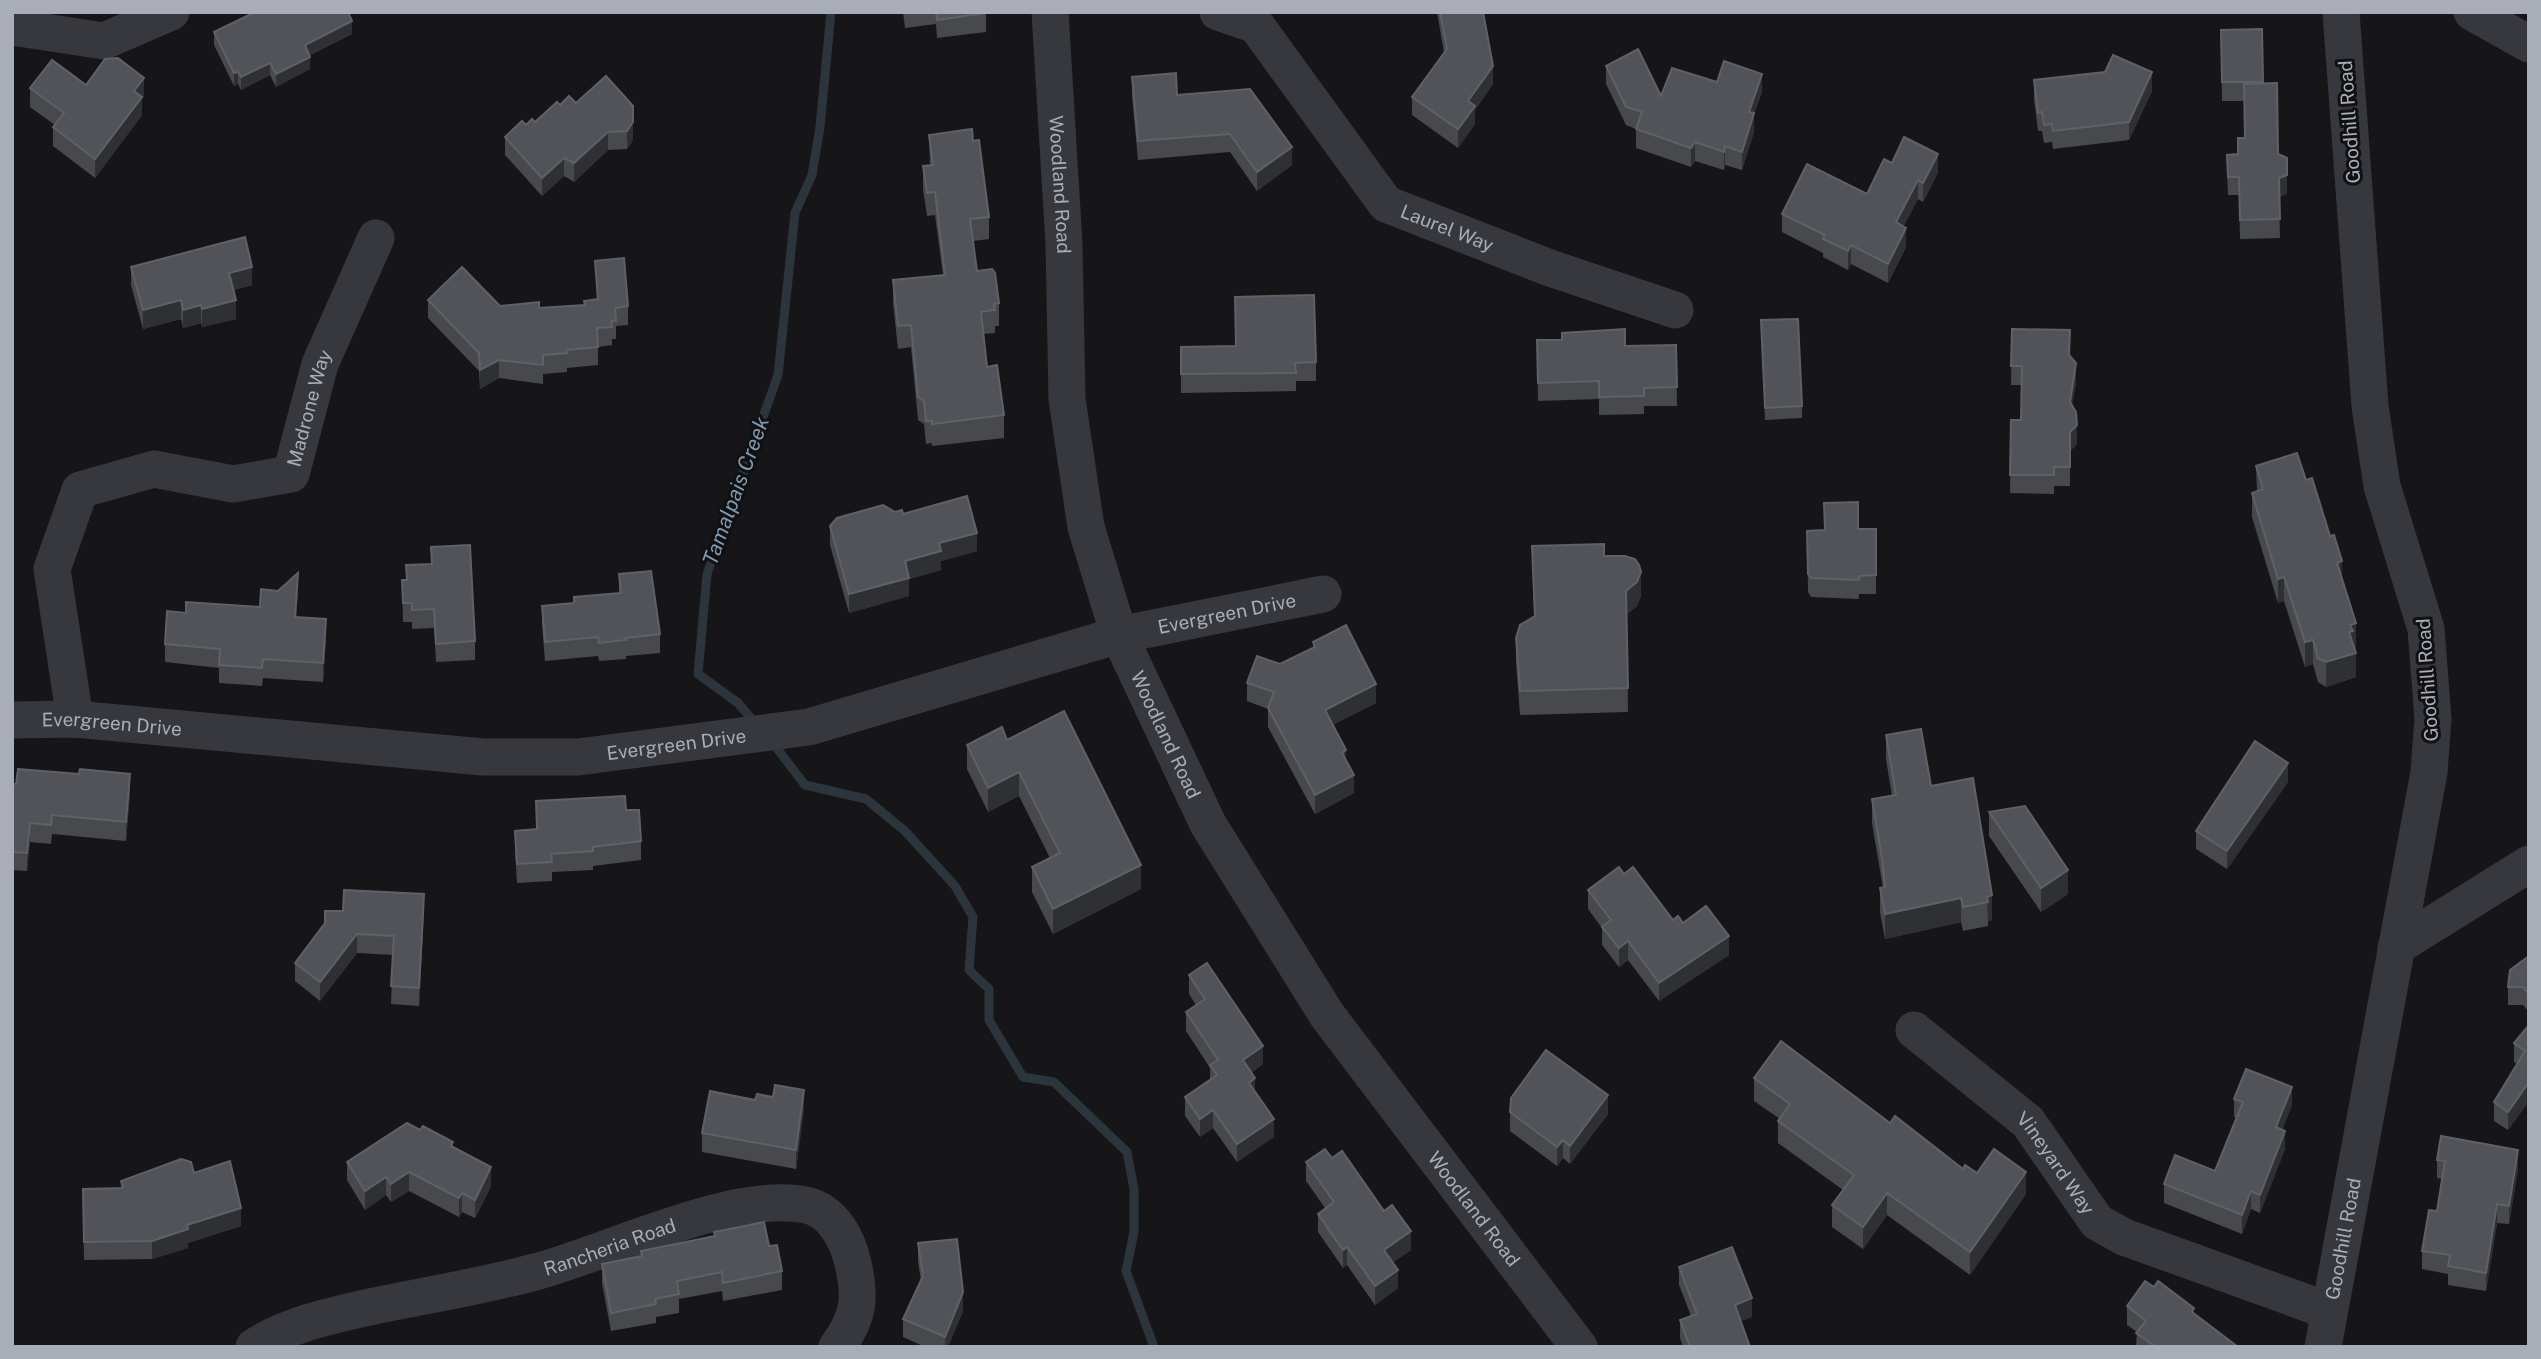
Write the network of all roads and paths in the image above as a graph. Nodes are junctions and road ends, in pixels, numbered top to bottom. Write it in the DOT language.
graph roads {
  1 [pos="171,12"];
  2 [pos="1050,12"];
  3 [pos="1218,12"];
  4 [pos="2341,12"];
  5 [pos="2472,12"];
  6 [pos="12,27"];
  7 [pos="2529,44"];
  8 [pos="376,239"];
  9 [pos="1675,310"];
  10 [pos="1324,594"];
  11 [pos="1119,635"];
  12 [pos="75,719"];
  13 [pos="12,720"];
  14 [pos="2529,864"];
  15 [pos="2396,947"];
  16 [pos="1914,1030"];
  17 [pos="2329,1311"];
  18 [pos="254,1347"];
  19 [pos="836,1347"];
  20 [pos="1578,1347"];
  21 [pos="2323,1347"];
  1 -- 6 [label="street"];
  2 -- 11 [label="street, Woodland Road"];
  3 -- 9 [label="street, Laurel Way"];
  4 -- 15 [label="street, Goodhill Road"];
  5 -- 7 [label="street"];
  8 -- 12 [label="street, Madrone Way"];
  10 -- 11 [label="street, Evergreen Drive"];
  11 -- 12 [label="street, Evergreen Drive"];
  11 -- 20 [label="street, Woodland Road"];
  12 -- 13 [label="street, Evergreen Drive"];
  14 -- 15 [label="street"];
  15 -- 17 [label="street, Goodhill Road"];
  16 -- 17 [label="street, Vineyard Way"];
  17 -- 21 [label="street, Goodhill Road"];
  18 -- 19 [label="street, Rancheria Road"];
}
